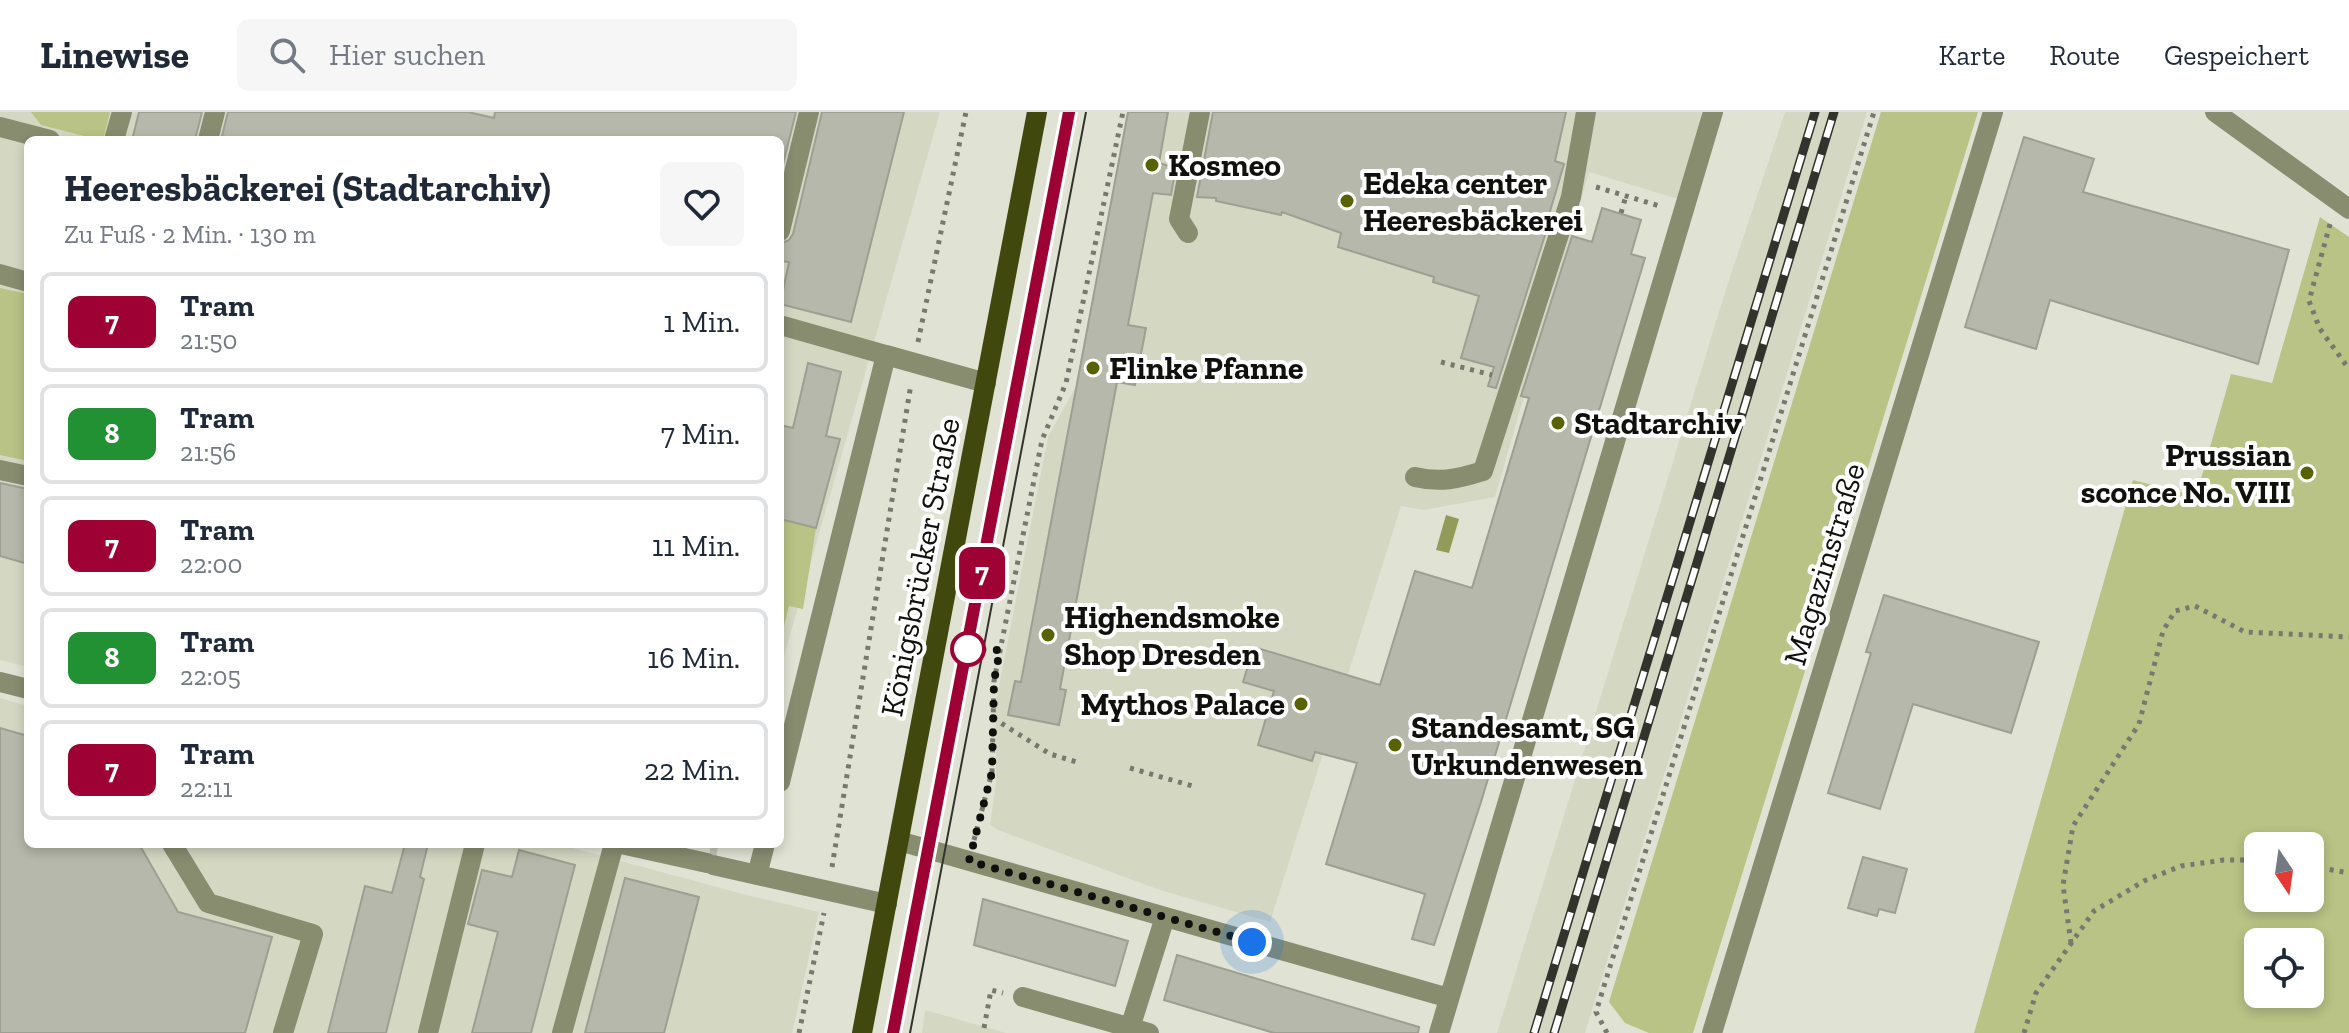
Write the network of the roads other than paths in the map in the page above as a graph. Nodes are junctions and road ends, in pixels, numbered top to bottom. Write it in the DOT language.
graph roads {
  1 [pos="4,112"];
  2 [pos="122,112"];
  3 [pos="215,112"];
  4 [pos="809,112"];
  5 [pos="1037,112"];
  6 [pos="1200,112"];
  7 [pos="1586,112"];
  8 [pos="1713,112"];
  9 [pos="1993,112"];
  10 [pos="2215,112"];
  11 [pos="0,127"];
  12 [pos="35,136"];
  13 [pos="115,136"];
  14 [pos="209,136"];
  15 [pos="2342,204"];
  16 [pos="784,215"];
  17 [pos="1188,233"];
  18 [pos="0,274"];
  19 [pos="24,281"];
  20 [pos="784,326"];
  21 [pos="886,355"];
  22 [pos="986,383"];
  23 [pos="0,470"];
  24 [pos="24,475"];
  25 [pos="1415,477"];
  26 [pos="0,682"];
  27 [pos="24,688"];
  28 [pos="784,766"];
  29 [pos="899,841"];
  30 [pos="174,848"];
  31 [pos="474,848"];
  32 [pos="613,848"];
  33 [pos="639,848"];
  34 [pos="764,848"];
  35 [pos="757,875"];
  36 [pos="887,904"];
  37 [pos="1165,917"];
  38 [pos="1023,997"];
  39 [pos="1449,998"];
  40 [pos="1140,1030"];
  41 [pos="283,1033"];
  42 [pos="428,1033"];
  43 [pos="562,1033"];
  44 [pos="862,1033"];
  45 [pos="1439,1033"];
  46 [pos="1712,1033"];
  1 -- 11 [label="street"];
  2 -- 13 [label="street"];
  3 -- 14 [label="street"];
  4 -- 16 [label="street"];
  5 -- 22 [label="main road, Königsbrücker Straße"];
  6 -- 17 [label="street"];
  7 -- 25 [label="street"];
  8 -- 39 [label="street"];
  9 -- 46 [label="street, Magazinstraße"];
  10 -- 15 [label="street"];
  11 -- 12 [label="street"];
  18 -- 19 [label="street"];
  20 -- 21 [label="street"];
  21 -- 22 [label="street"];
  21 -- 28 [label="street"];
  22 -- 29 [label="main road, Königsbrücker Straße"];
  23 -- 24 [label="street"];
  26 -- 27 [label="street"];
  29 -- 36 [label="main road, Königsbrücker Straße"];
  29 -- 37 [label="street"];
  30 -- 41 [label="street"];
  31 -- 42 [label="street"];
  32 -- 43 [label="street"];
  33 -- 35 [label="street"];
  34 -- 35 [label="street"];
  35 -- 36 [label="street"];
  36 -- 44 [label="main road, Königsbrücker Straße"];
  37 -- 39 [label="street"];
  37 -- 40 [label="street"];
  38 -- 40 [label="street"];
  39 -- 45 [label="street"];
}
